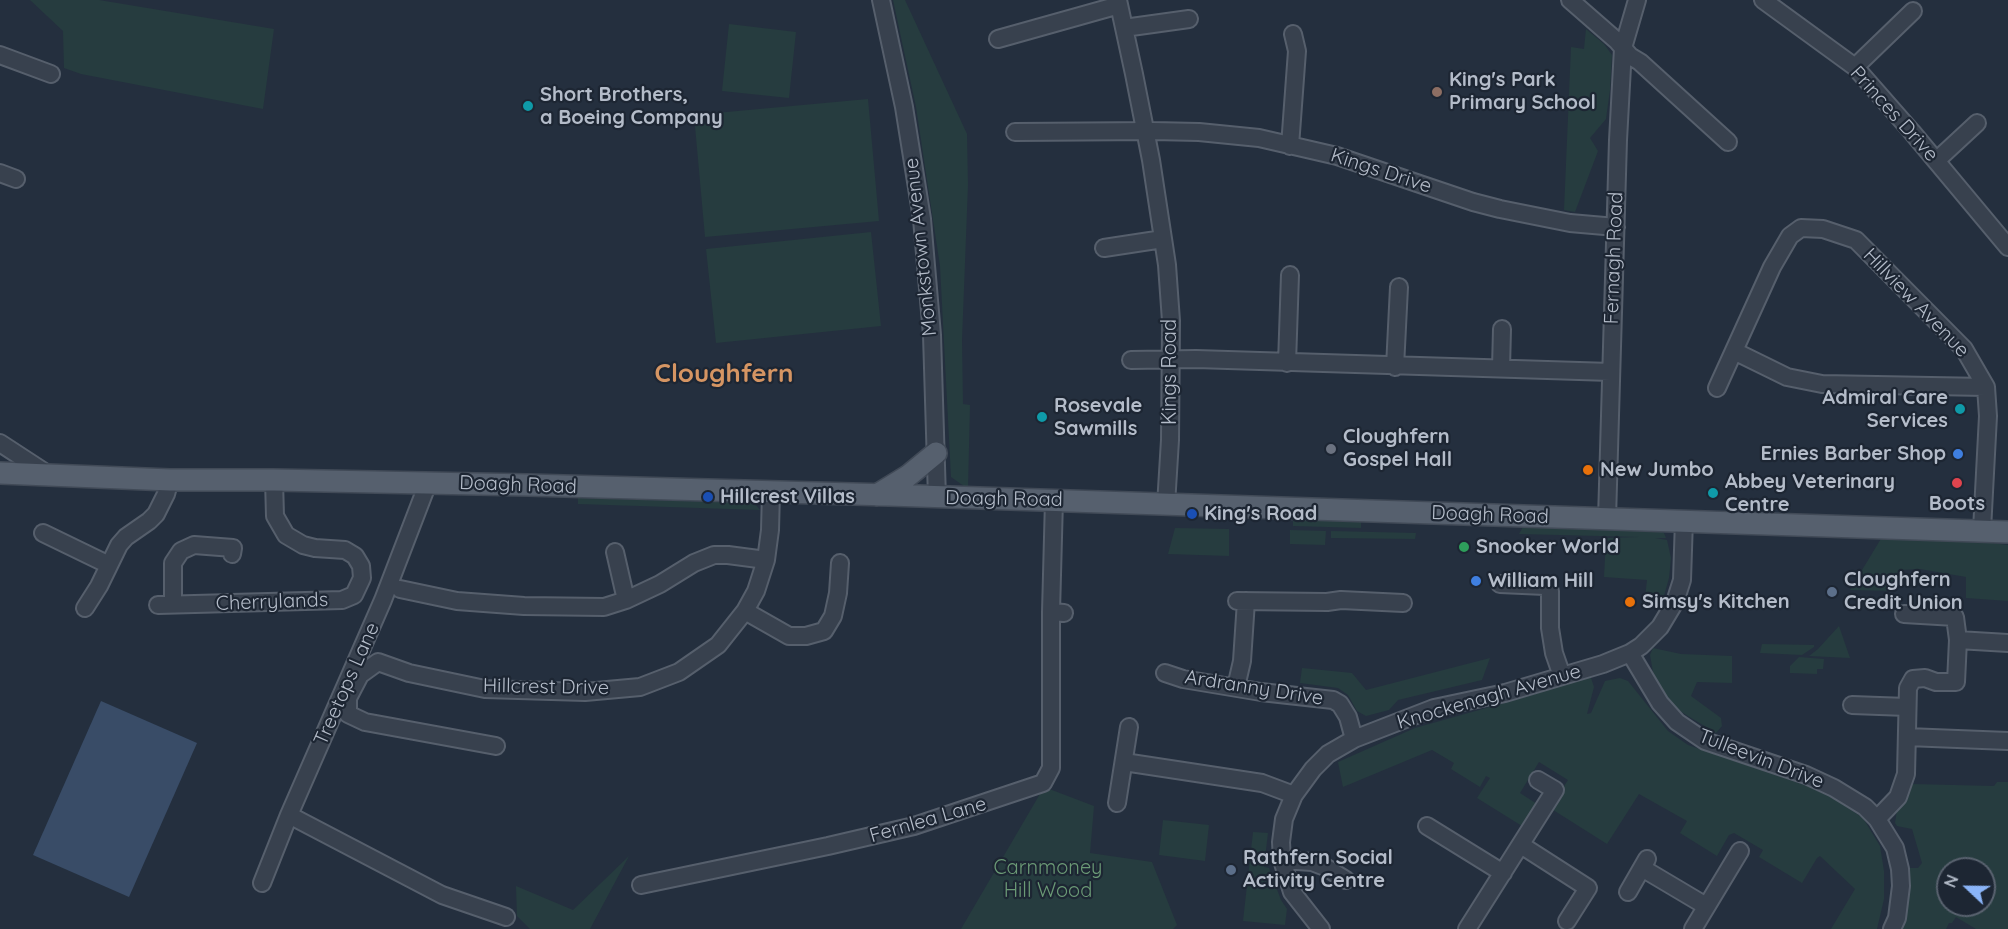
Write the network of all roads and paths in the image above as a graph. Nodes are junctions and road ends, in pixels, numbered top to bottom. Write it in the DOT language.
graph roads {
  1 [pos="881,0"];
  2 [pos="1570,0"];
  3 [pos="1637,0"];
  4 [pos="1763,0"];
  5 [pos="1118,2"];
  6 [pos="1913,11"];
  7 [pos="1189,19"];
  8 [pos="1124,28"];
  9 [pos="1293,34"];
  10 [pos="998,39"];
  11 [pos="1623,48"];
  12 [pos="0,55"];
  13 [pos="1855,67"];
  14 [pos="51,74"];
  15 [pos="1977,123"];
  16 [pos="1144,130"];
  17 [pos="1015,132"];
  18 [pos="1728,142"];
  19 [pos="1290,146"];
  20 [pos="1936,161"];
  21 [pos="1616,227"];
  22 [pos="1163,239"];
  23 [pos="2008,247"];
  24 [pos="1104,248"];
  25 [pos="1290,275"];
  26 [pos="1399,287"];
  27 [pos="1502,329"];
  28 [pos="1734,351"];
  29 [pos="1131,360"];
  30 [pos="1170,360"];
  31 [pos="1287,363"];
  32 [pos="1395,367"];
  33 [pos="1501,368"];
  34 [pos="1611,372"];
  35 [pos="1986,387"];
  36 [pos="1717,388"];
  37 [pos="0,443"];
  38 [pos="936,453"];
  39 [pos="0,473"];
  40 [pos="49,475"];
  41 [pos="170,480"];
  42 [pos="274,480"];
  43 [pos="429,483"];
  44 [pos="771,492"];
  45 [pos="877,495"];
  46 [pos="937,498"];
  47 [pos="1054,500"];
  48 [pos="1166,505"];
  49 [pos="1607,519"];
  50 [pos="1684,520"];
  51 [pos="1982,530"];
  52 [pos="2008,532"];
  53 [pos="43,533"];
  54 [pos="615,552"];
  55 [pos="232,554"];
  56 [pos="766,560"];
  57 [pos="840,563"];
  58 [pos="109,566"];
  59 [pos="1500,584"];
  60 [pos="400,589"];
  61 [pos="626,600"];
  62 [pos="1403,603"];
  63 [pos="86,608"];
  64 [pos="745,611"];
  65 [pos="1904,614"];
  66 [pos="1958,640"];
  67 [pos="2008,643"];
  68 [pos="1630,653"];
  69 [pos="1165,673"];
  70 [pos="1562,676"];
  71 [pos="1236,687"];
  72 [pos="1852,705"];
  73 [pos="1907,706"];
  74 [pos="1129,727"];
  75 [pos="1907,737"];
  76 [pos="1354,739"];
  77 [pos="2008,741"];
  78 [pos="496,746"];
  79 [pos="1124,762"];
  80 [pos="1538,780"];
  81 [pos="1294,795"];
  82 [pos="1118,803"];
  83 [pos="289,815"];
  84 [pos="1878,819"];
  85 [pos="1427,826"];
  86 [pos="1521,845"];
  87 [pos="1740,851"];
  88 [pos="1282,860"];
  89 [pos="1503,873"];
  90 [pos="1346,880"];
  91 [pos="262,884"];
  92 [pos="641,885"];
  93 [pos="1628,892"];
  94 [pos="1706,906"];
  95 [pos="506,917"];
  96 [pos="1566,921"];
  97 [pos="1321,929"];
  98 [pos="1467,929"];
  99 [pos="1693,929"];
  100 [pos="1892,929"];
  1 -- 38 [label="street, Monkstown Avenue"];
  2 -- 11 [label="street"];
  3 -- 11 [label="street, Fernagh Road"];
  4 -- 13 [label="street, Princes Drive"];
  5 -- 8 [label="street, Kings Road"];
  5 -- 10 [label="street, Kings Road"];
  6 -- 13 [label="street"];
  7 -- 8 [label="street"];
  8 -- 16 [label="street, Kings Road"];
  9 -- 19 [label="street"];
  11 -- 18 [label="street"];
  11 -- 21 [label="street, Fernagh Road"];
  12 -- 14 [label="street"];
  13 -- 20 [label="street, Princes Drive"];
  15 -- 20 [label="street"];
  16 -- 17 [label="street"];
  16 -- 19 [label="street, Kings Drive"];
  16 -- 22 [label="street, Kings Road"];
  19 -- 21 [label="street, Kings Drive"];
  20 -- 23 [label="street, Princes Drive"];
  21 -- 34 [label="street, Fernagh Road"];
  22 -- 24 [label="street"];
  22 -- 30 [label="street, Kings Road"];
  25 -- 31 [label="street"];
  26 -- 32 [label="street"];
  27 -- 33 [label="street"];
  28 -- 35 [label="street"];
  28 -- 35 [label="street, Hillview Avenue"];
  28 -- 36 [label="street, Hillview Avenue"];
  29 -- 30 [label="street"];
  30 -- 31 [label="street"];
  30 -- 48 [label="street, Kings Road"];
  31 -- 32 [label="street"];
  32 -- 33 [label="street"];
  33 -- 34 [label="street"];
  34 -- 49 [label="street, Fernagh Road"];
  35 -- 51 [label="street, Hillview Avenue"];
  37 -- 40 [label="street"];
  38 -- 45 [label="main road"];
  38 -- 46 [label="street, Monkstown Avenue"];
  39 -- 40 [label="main road, Doagh Road"];
  40 -- 41 [label="main road, Doagh Road"];
  41 -- 42 [label="main road, Doagh Road"];
  41 -- 58 [label="street"];
  42 -- 43 [label="main road, Doagh Road"];
  42 -- 55 [label="street, Cherrylands"];
  43 -- 44 [label="main road, Doagh Road"];
  43 -- 83 [label="street, Treetops Lane"];
  44 -- 45 [label="main road, Doagh Road"];
  44 -- 56 [label="street, Hillcrest Drive"];
  45 -- 46 [label="main road, Doagh Road"];
  46 -- 47 [label="main road, Doagh Road"];
  47 -- 48 [label="main road, Doagh Road"];
  47 -- 92 [label="street, Fernlea Lane"];
  48 -- 49 [label="main road, Doagh Road"];
  49 -- 50 [label="main road, Doagh Road"];
  50 -- 51 [label="main road, Doagh Road"];
  50 -- 68 [label="street, Knockenagh Avenue"];
  51 -- 52 [label="main road, Doagh Road"];
  53 -- 58 [label="street"];
  54 -- 61 [label="street"];
  56 -- 61 [label="street"];
  56 -- 64 [label="street, Hillcrest Drive"];
  57 -- 64 [label="street"];
  58 -- 63 [label="street"];
  59 -- 70 [label="street"];
  60 -- 61 [label="street"];
  62 -- 71 [label="street"];
  64 -- 78 [label="street, Hillcrest Drive"];
  65 -- 66 [label="street"];
  66 -- 67 [label="street"];
  66 -- 73 [label="street"];
  68 -- 70 [label="street, Knockenagh Avenue"];
  68 -- 84 [label="street, Tulleevin Drive"];
  69 -- 71 [label="street, Ardranny Drive"];
  70 -- 76 [label="street, Knockenagh Avenue"];
  71 -- 76 [label="street, Ardranny Drive"];
  72 -- 73 [label="street"];
  73 -- 75 [label="street"];
  74 -- 79 [label="street"];
  75 -- 77 [label="street"];
  75 -- 84 [label="street"];
  76 -- 81 [label="street, Knockenagh Avenue"];
  79 -- 81 [label="street"];
  79 -- 82 [label="street"];
  80 -- 86 [label="street"];
  81 -- 88 [label="street, Knockenagh Avenue"];
  83 -- 91 [label="street, Treetops Lane"];
  83 -- 95 [label="street"];
  84 -- 100 [label="street, Tulleevin Drive"];
  85 -- 89 [label="street"];
  86 -- 89 [label="street"];
  86 -- 96 [label="street"];
  87 -- 94 [label="street"];
  88 -- 90 [label="street"];
  88 -- 97 [label="street, Knockenagh Avenue"];
  89 -- 98 [label="street"];
  93 -- 94 [label="street"];
  94 -- 99 [label="street"];
}
